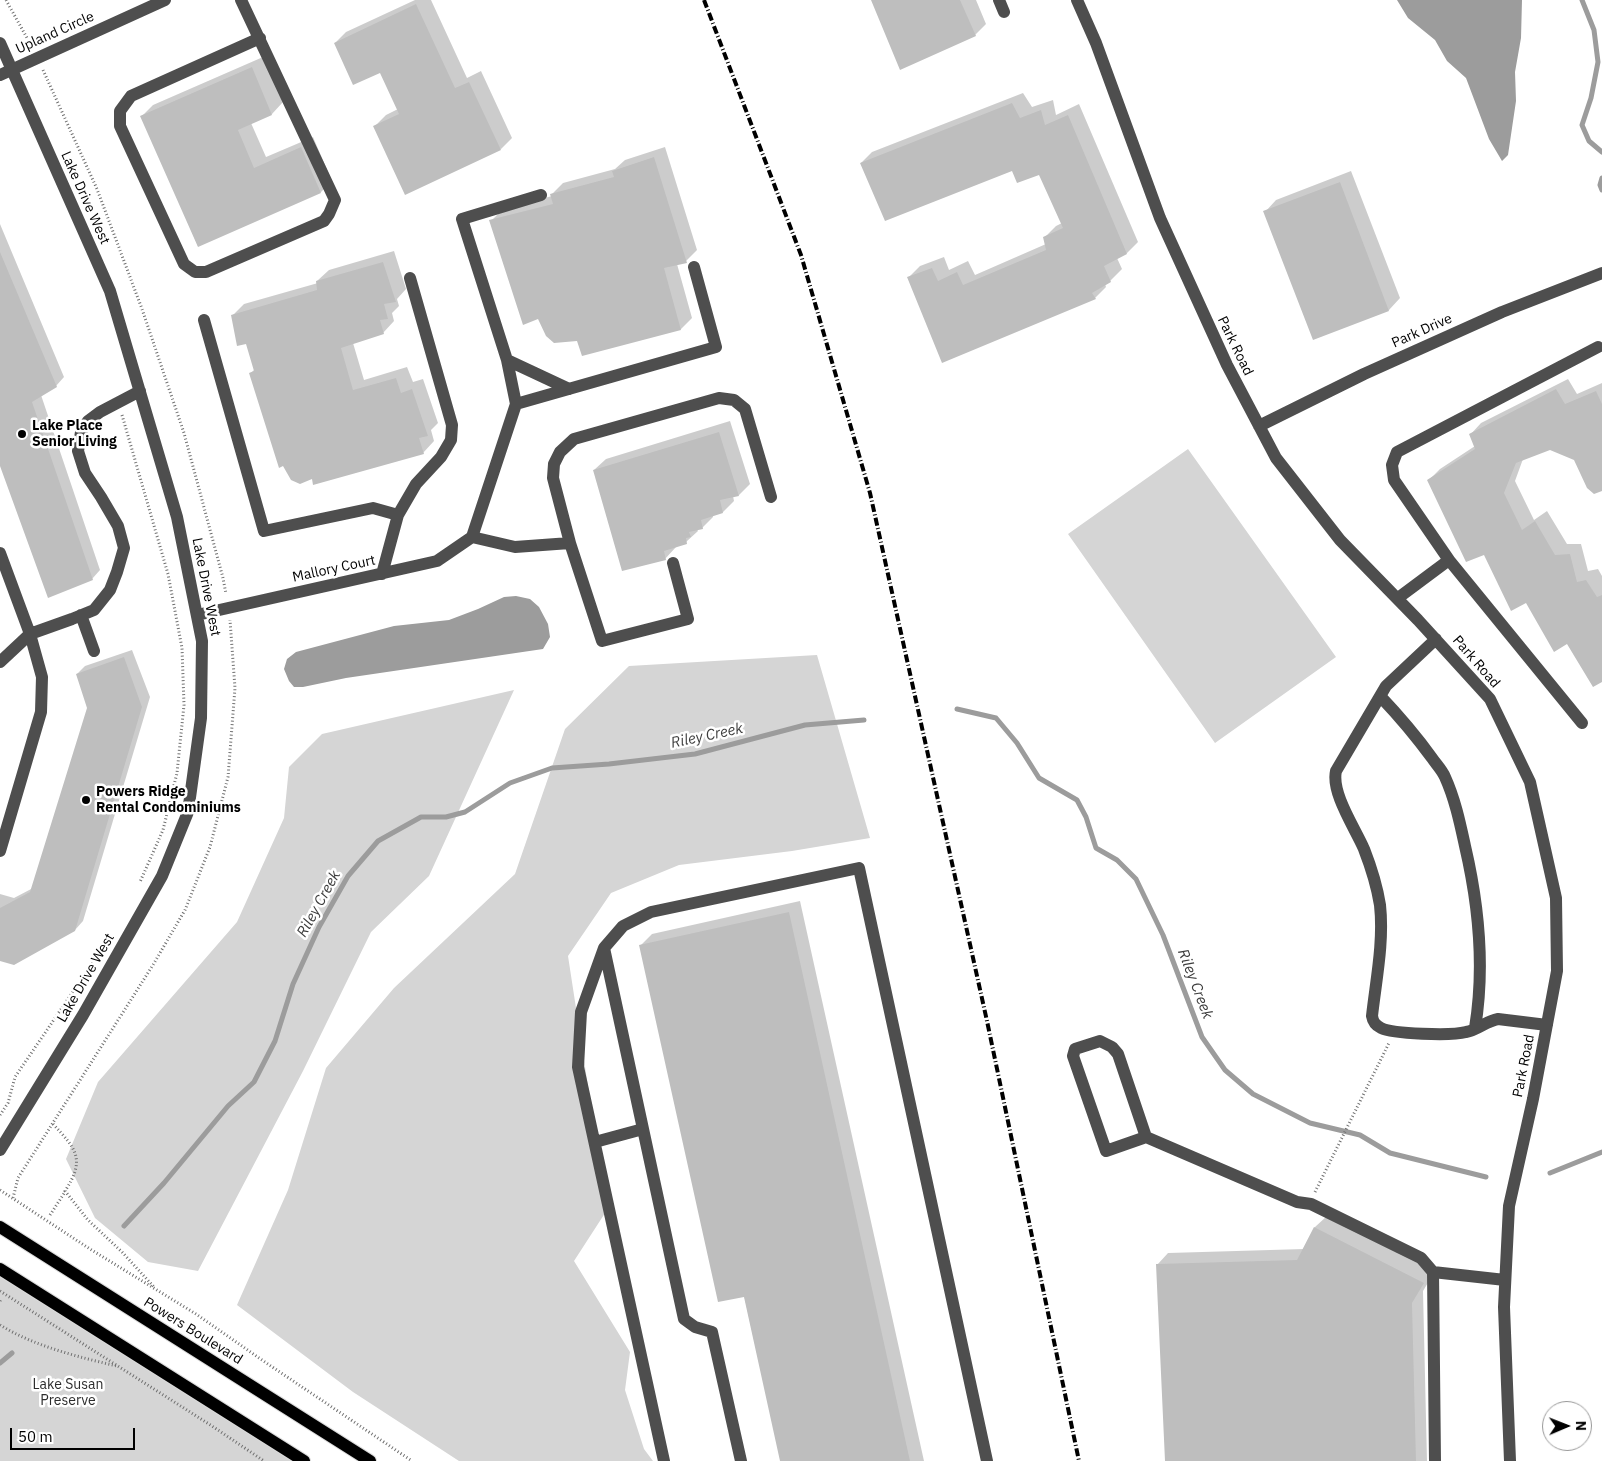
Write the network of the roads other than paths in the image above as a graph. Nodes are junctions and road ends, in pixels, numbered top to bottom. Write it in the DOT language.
graph roads {
  1 [pos="165,0"];
  2 [pos="242,0"];
  3 [pos="1077,0"];
  4 [pos="260,38"];
  5 [pos="0,43"];
  6 [pos="12,69"];
  7 [pos="0,75"];
  8 [pos="541,195"];
  9 [pos="694,267"];
  10 [pos="1602,274"];
  11 [pos="410,278"];
  12 [pos="204,320"];
  13 [pos="1598,347"];
  14 [pos="507,360"];
  15 [pos="569,389"];
  16 [pos="140,392"];
  17 [pos="516,404"];
  18 [pos="1259,426"];
  19 [pos="771,497"];
  20 [pos="398,515"];
  21 [pos="472,537"];
  22 [pos="570,543"];
  23 [pos="0,553"];
  24 [pos="1449,560"];
  25 [pos="673,563"];
  26 [pos="382,574"];
  27 [pos="1398,598"];
  28 [pos="82,615"];
  29 [pos="197,616"];
  30 [pos="30,634"];
  31 [pos="1436,639"];
  32 [pos="94,651"];
  33 [pos="0,662"];
  34 [pos="1380,696"];
  35 [pos="1582,723"];
  36 [pos="0,851"];
  37 [pos="604,948"];
  38 [pos="1547,1025"];
  39 [pos="1475,1028"];
  40 [pos="643,1129"];
  41 [pos="1146,1137"];
  42 [pos="595,1142"];
  43 [pos="0,1150"];
  44 [pos="0,1226"];
  45 [pos="0,1269"];
  46 [pos="1433,1272"];
  47 [pos="1505,1280"];
  48 [pos="304,1461"];
  49 [pos="370,1461"];
  50 [pos="664,1461"];
  51 [pos="741,1461"];
  52 [pos="987,1461"];
  53 [pos="1435,1461"];
  54 [pos="1510,1461"];
  1 -- 6 [label="street, Upland Circle"];
  2 -- 4 [label="street"];
  3 -- 18 [label="street, Park Road"];
  4 -- 4 [label="street"];
  5 -- 6 [label="street, Lake Drive West"];
  6 -- 7 [label="street, Upland Circle"];
  6 -- 16 [label="street, Lake Drive West"];
  8 -- 14 [label="street"];
  9 -- 15 [label="street"];
  10 -- 18 [label="street, Park Drive"];
  11 -- 20 [label="street"];
  12 -- 20 [label="street"];
  13 -- 24 [label="street"];
  14 -- 15 [label="street"];
  14 -- 17 [label="street"];
  15 -- 17 [label="street"];
  16 -- 28 [label="street"];
  16 -- 29 [label="street, Lake Drive West"];
  17 -- 21 [label="street"];
  18 -- 27 [label="street, Park Road"];
  19 -- 22 [label="street"];
  20 -- 26 [label="street"];
  21 -- 22 [label="street"];
  21 -- 26 [label="street, Mallory Court"];
  22 -- 25 [label="street"];
  23 -- 30 [label="street"];
  24 -- 27 [label="street"];
  24 -- 35 [label="street"];
  26 -- 29 [label="street, Mallory Court"];
  27 -- 31 [label="street, Park Road"];
  28 -- 30 [label="street"];
  28 -- 32 [label="street"];
  29 -- 43 [label="street, Lake Drive West"];
  30 -- 33 [label="street"];
  30 -- 36 [label="street"];
  31 -- 34 [label="street"];
  31 -- 38 [label="street, Park Road"];
  34 -- 39 [label="street"];
  34 -- 39 [label="street"];
  37 -- 40 [label="street"];
  37 -- 42 [label="street"];
  37 -- 52 [label="street"];
  38 -- 39 [label="street"];
  38 -- 47 [label="street, Park Road"];
  40 -- 42 [label="street"];
  40 -- 51 [label="street"];
  41 -- 41 [label="street"];
  41 -- 46 [label="street"];
  42 -- 50 [label="street"];
  44 -- 49 [label="main road, Powers Boulevard"];
  45 -- 48 [label="main road"];
  46 -- 47 [label="street"];
  46 -- 53 [label="street"];
  47 -- 54 [label="street, Park Road"];
}
